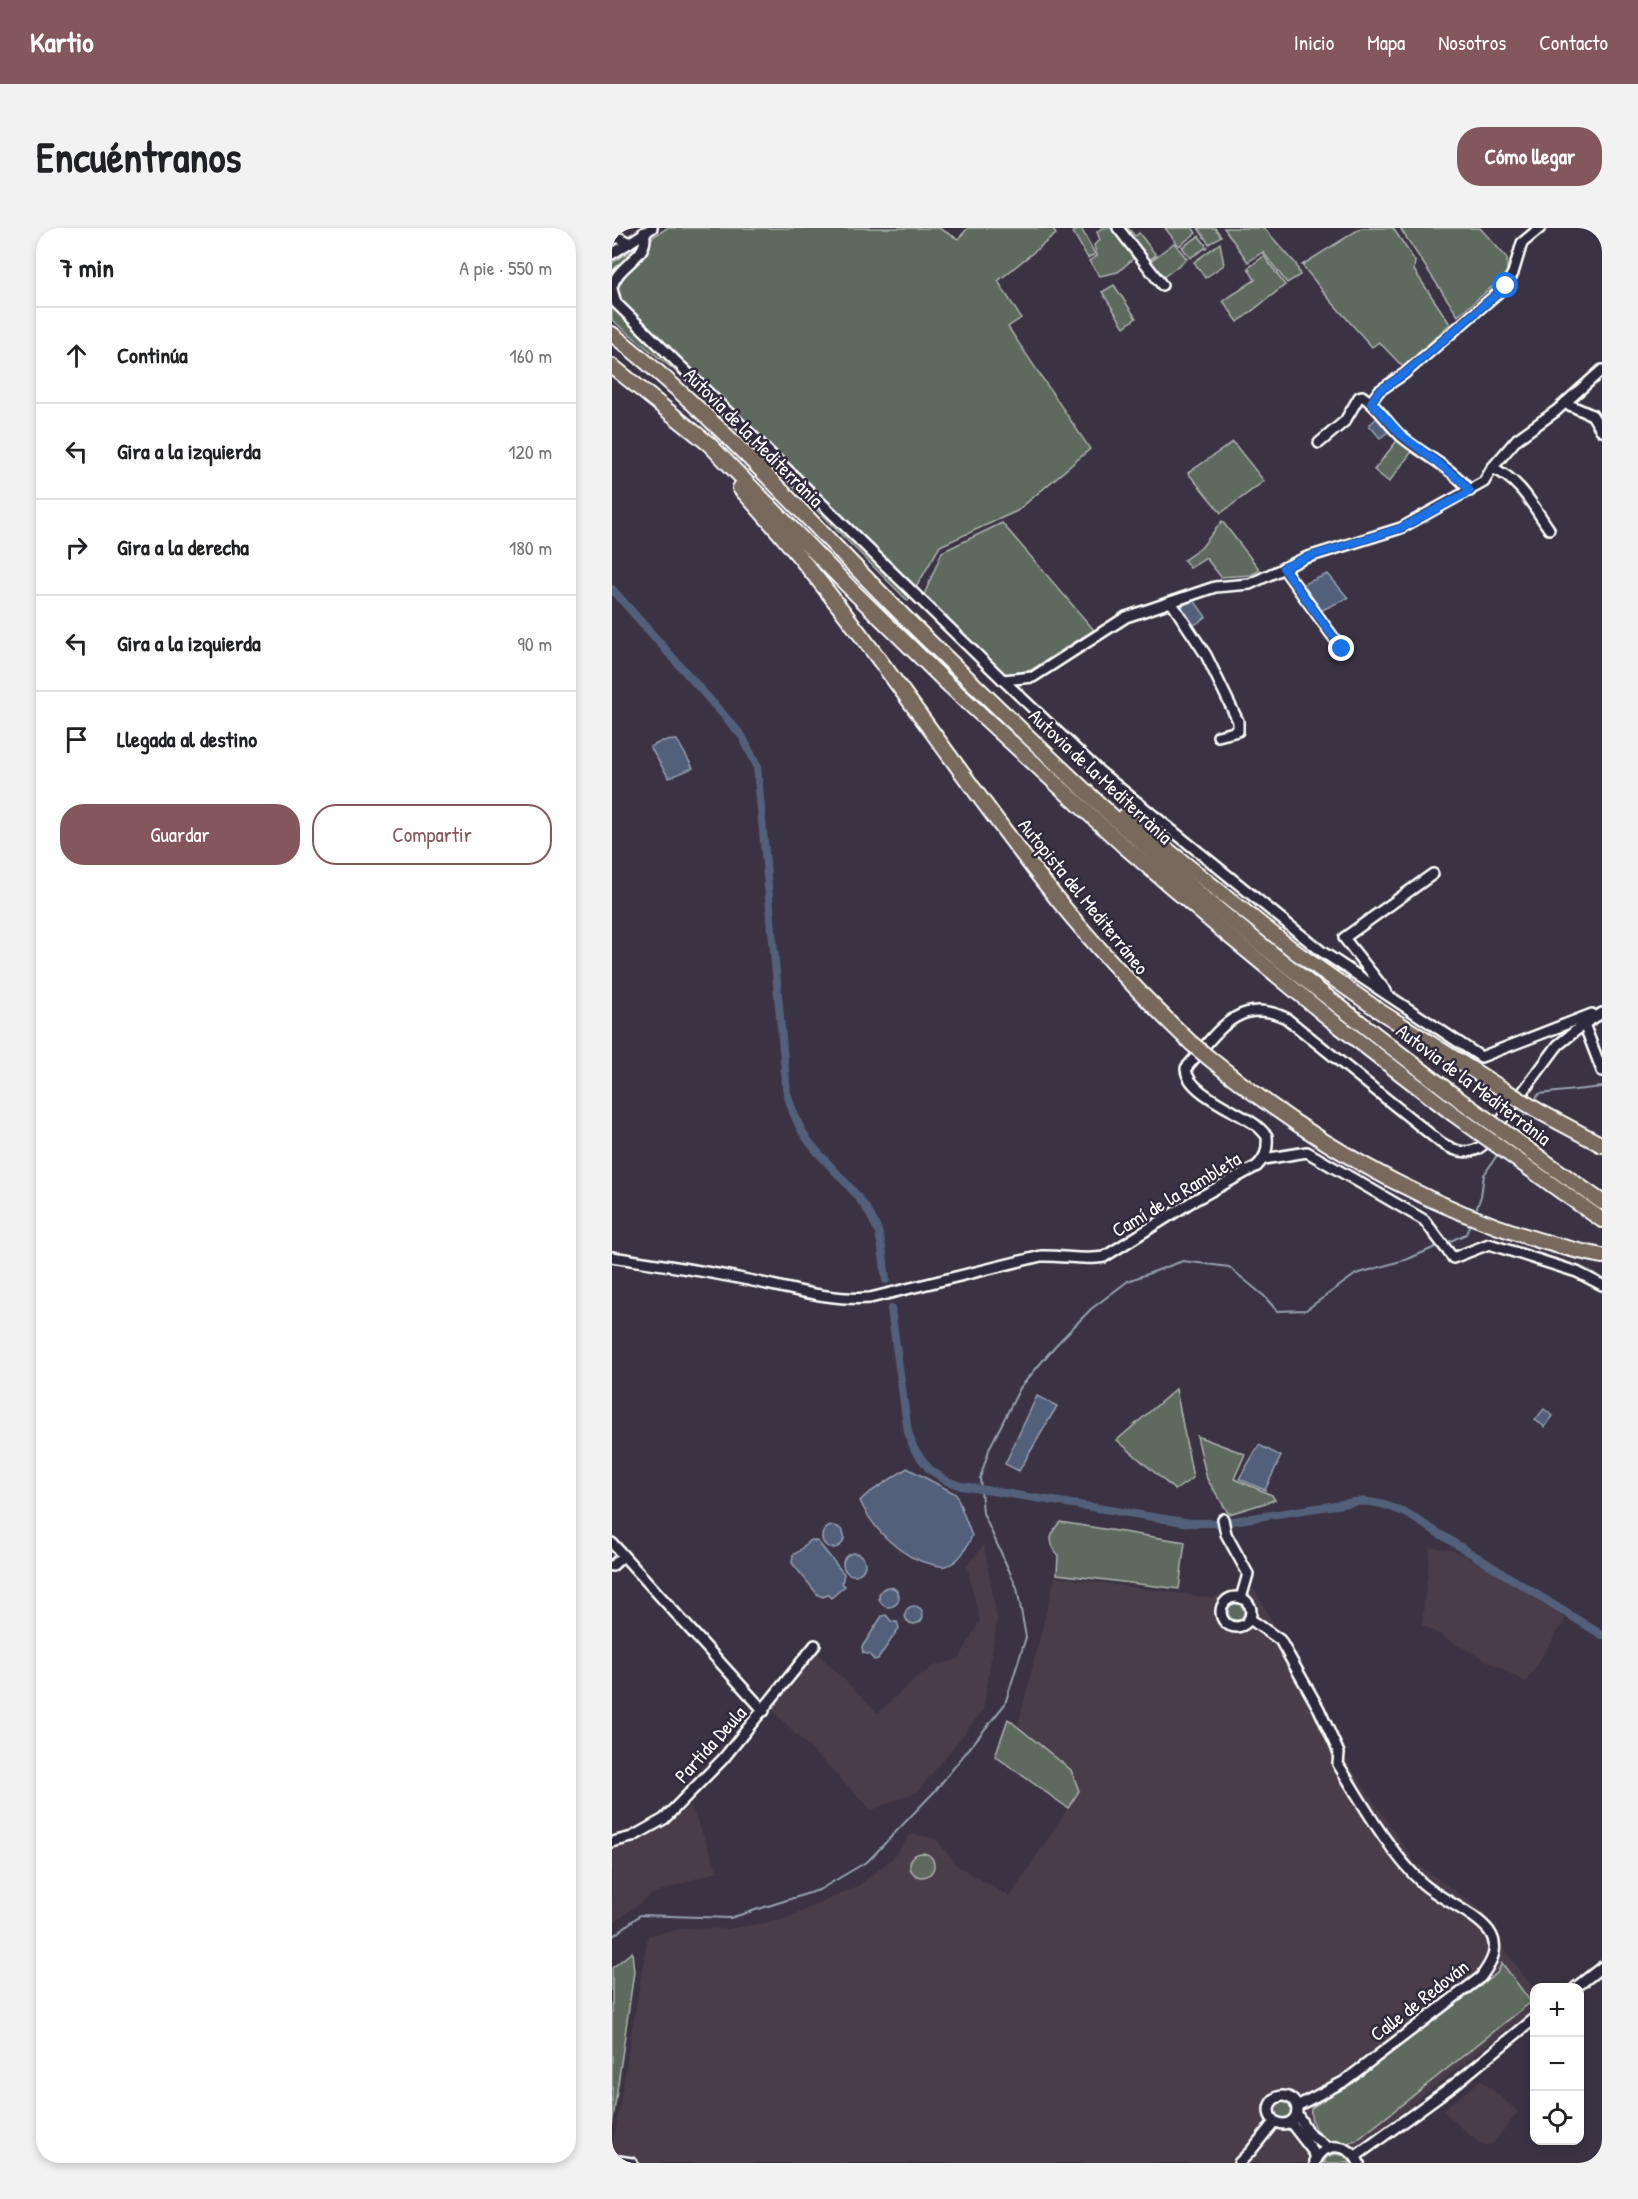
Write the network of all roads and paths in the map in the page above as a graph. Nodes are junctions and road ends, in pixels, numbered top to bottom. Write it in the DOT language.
graph roads {
  1 [pos="1118,228"];
  2 [pos="1540,228"];
  3 [pos="648,230"];
  4 [pos="612,238"];
  5 [pos="629,243"];
  6 [pos="612,254"];
  7 [pos="1162,285"];
  8 [pos="612,288"];
  9 [pos="612,334"];
  10 [pos="612,366"];
  11 [pos="1602,370"];
  12 [pos="1371,402"];
  13 [pos="1565,402"];
  14 [pos="661,404"];
  15 [pos="1602,431"];
  16 [pos="1319,443"];
  17 [pos="1492,468"];
  18 [pos="1470,491"];
  19 [pos="1549,529"];
  20 [pos="1283,568"];
  21 [pos="1171,602"];
  22 [pos="1342,649"];
  23 [pos="1003,680"];
  24 [pos="1218,736"];
  25 [pos="1034,739"];
  26 [pos="1433,874"];
  27 [pos="1391,997"];
  28 [pos="1602,1011"];
  29 [pos="1584,1024"];
  30 [pos="1602,1071"];
  31 [pos="1602,1145"];
  32 [pos="1264,1159"];
  33 [pos="1602,1202"];
  34 [pos="1602,1220"];
  35 [pos="1602,1256"];
  36 [pos="612,1257"];
  37 [pos="1602,1285"];
  38 [pos="1224,1523"];
  39 [pos="612,1544"];
  40 [pos="623,1556"];
  41 [pos="612,1566"];
  42 [pos="1241,1598"];
  43 [pos="1250,1619"];
  44 [pos="815,1646"];
  45 [pos="764,1711"];
  46 [pos="612,1842"];
  47 [pos="1602,1967"];
  48 [pos="1581,1983"];
  49 [pos="1530,2022"];
  50 [pos="1297,2110"];
  51 [pos="1274,2122"];
  52 [pos="1291,2123"];
  53 [pos="1329,2148"];
  54 [pos="1357,2159"];
  55 [pos="612,2160"];
  56 [pos="632,2163"];
  57 [pos="1239,2163"];
  58 [pos="1315,2163"];
  1 -- 7 [label="street"];
  2 -- 12 [label="street"];
  3 -- 5 [label="street"];
  3 -- 8 [label="street"];
  4 -- 5 [label="street"];
  5 -- 6 [label="street"];
  8 -- 23 [label="street"];
  9 -- 25 [label="highway, Autovia de la Mediterrània"];
  10 -- 14 [label="highway, Autovia de la Mediterrània"];
  11 -- 13 [label="street"];
  12 -- 16 [label="street"];
  12 -- 18 [label="street"];
  13 -- 15 [label="street"];
  13 -- 17 [label="street"];
  14 -- 34 [label="highway, Autovia de la Mediterrània, bridge"];
  14 -- 35 [label="highway, Autopista del Mediterráneo, bridge"];
  17 -- 18 [label="street"];
  17 -- 19 [label="street"];
  18 -- 20 [label="street"];
  20 -- 21 [label="street"];
  20 -- 22 [label="street"];
  21 -- 23 [label="street"];
  21 -- 24 [label="street"];
  23 -- 27 [label="street"];
  25 -- 31 [label="highway, bridge"];
  25 -- 33 [label="highway, Autovia de la Mediterrània, bridge"];
  26 -- 27 [label="street"];
  27 -- 28 [label="street"];
  28 -- 29 [label="street, Camí de la Rambleta"];
  29 -- 30 [label="street"];
  29 -- 32 [label="street, Camí de la Rambleta"];
  32 -- 36 [label="street, Camí de la Rambleta"];
  32 -- 37 [label="street"];
  38 -- 42 [label="street"];
  39 -- 40 [label="street"];
  40 -- 41 [label="street"];
  40 -- 45 [label="street"];
  42 -- 43 [label="street"];
  42 -- 43 [label="street"];
  43 -- 50 [label="street, Calle de Redován"];
  44 -- 45 [label="street, Partida Deula"];
  45 -- 46 [label="street, Partida Deula"];
  47 -- 48 [label="street"];
  49 -- 54 [label="street"];
  50 -- 51 [label="street"];
  50 -- 52 [label="street"];
  50 -- 53 [label="street"];
  51 -- 52 [label="street"];
  51 -- 57 [label="street"];
  52 -- 58 [label="street"];
  53 -- 54 [label="street"];
  53 -- 58 [label="street"];
  55 -- 56 [label="street"];
}
